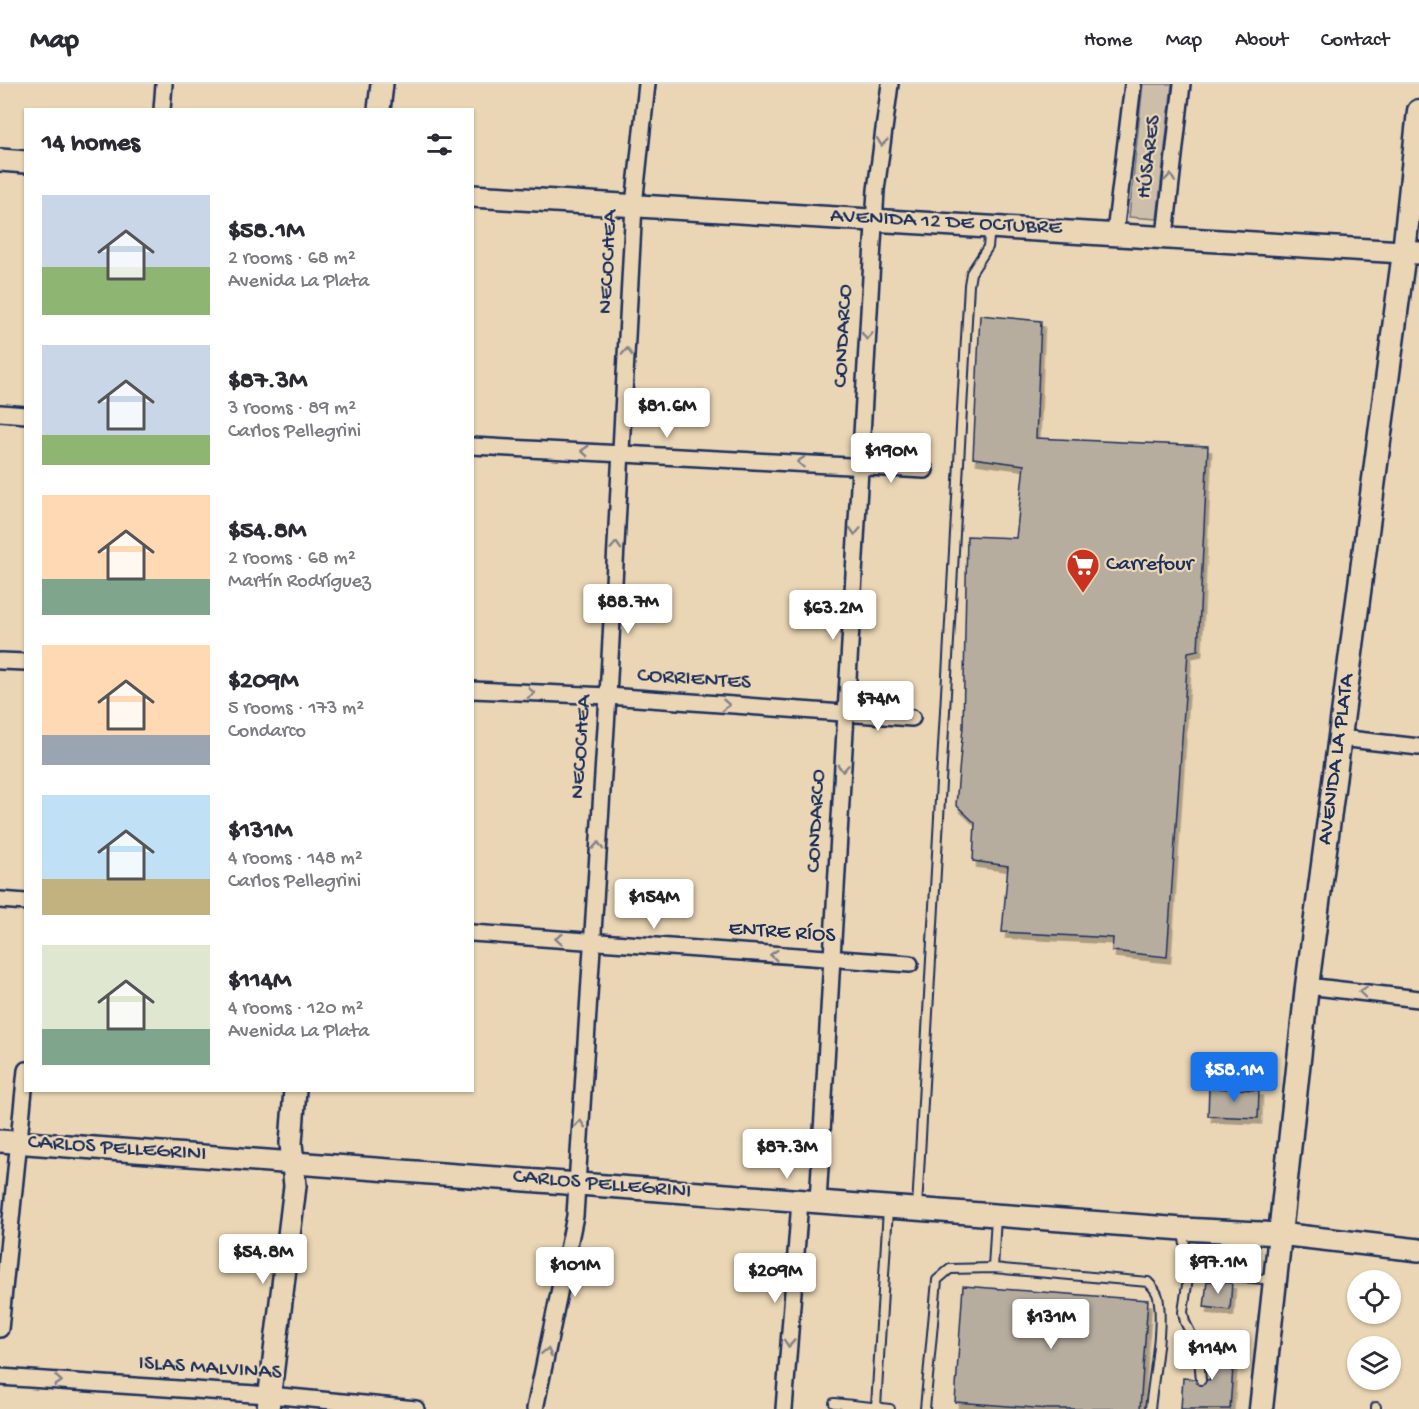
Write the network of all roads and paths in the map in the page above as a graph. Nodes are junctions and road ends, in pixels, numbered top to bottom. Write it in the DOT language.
graph roads {
  1 [pos="164,84"];
  2 [pos="382,84"];
  3 [pos="648,84"];
  4 [pos="890,84"];
  5 [pos="1133,84"];
  6 [pos="1182,84"];
  7 [pos="162,108"];
  8 [pos="379,108"];
  9 [pos="1419,111"];
  10 [pos="0,160"];
  11 [pos="24,162"];
  12 [pos="474,196"];
  13 [pos="634,205"];
  14 [pos="874,218"];
  15 [pos="990,226"];
  16 [pos="1115,233"];
  17 [pos="1165,236"];
  18 [pos="1412,252"];
  19 [pos="0,413"];
  20 [pos="24,415"];
  21 [pos="474,446"];
  22 [pos="621,453"];
  23 [pos="859,465"];
  24 [pos="925,470"];
  25 [pos="0,661"];
  26 [pos="24,662"];
  27 [pos="474,690"];
  28 [pos="608,696"];
  29 [pos="846,714"];
  30 [pos="912,718"];
  31 [pos="1340,738"];
  32 [pos="1419,747"];
  33 [pos="0,900"];
  34 [pos="24,902"];
  35 [pos="474,933"];
  36 [pos="592,942"];
  37 [pos="832,959"];
  38 [pos="910,964"];
  39 [pos="1307,986"];
  40 [pos="1419,999"];
  41 [pos="24,1078"];
  42 [pos="295,1092"];
  43 [pos="9,1141"];
  44 [pos="292,1161"];
  45 [pos="577,1183"];
  46 [pos="809,1201"];
  47 [pos="888,1208"];
  48 [pos="917,1210"];
  49 [pos="996,1215"];
  50 [pos="1183,1229"];
  51 [pos="1279,1234"];
  52 [pos="1419,1250"];
  53 [pos="993,1268"];
  54 [pos="1189,1270"];
  55 [pos="1274,1280"];
  56 [pos="0,1329"];
  57 [pos="0,1377"];
  58 [pos="1201,1380"];
  59 [pos="268,1402"];
  60 [pos="834,1403"];
  61 [pos="876,1407"];
  62 [pos="416,1409"];
  63 [pos="535,1409"];
  64 [pos="784,1409"];
  65 [pos="890,1409"];
  66 [pos="925,1409"];
  67 [pos="1150,1409"];
  68 [pos="1261,1409"];
  1 -- 7 [label="street"];
  2 -- 8 [label="street"];
  3 -- 13 [label="street, NECOCHEA"];
  4 -- 14 [label="street, CONDARCO, one-way"];
  5 -- 16 [label="street, HÚSARES"];
  17 -- 6 [label="street, HÚSARES, one-way"];
  9 -- 18 [label="main road, AVENIDA LA PLATA"];
  10 -- 11 [label="street"];
  12 -- 13 [label="street, AVENIDA 12 DE OCTUBRE"];
  13 -- 14 [label="street, AVENIDA 12 DE OCTUBRE"];
  22 -- 13 [label="street, NECOCHEA, one-way"];
  14 -- 15 [label="street, AVENIDA 12 DE OCTUBRE"];
  14 -- 23 [label="street, CONDARCO, one-way"];
  15 -- 16 [label="street, AVENIDA 12 DE OCTUBRE"];
  15 -- 48 [label="lane"];
  16 -- 17 [label="street, AVENIDA 12 DE OCTUBRE"];
  17 -- 18 [label="street, AVENIDA 12 DE OCTUBRE"];
  18 -- 31 [label="main road, AVENIDA LA PLATA"];
  19 -- 20 [label="street"];
  22 -- 21 [label="street, one-way"];
  23 -- 22 [label="street, one-way"];
  28 -- 22 [label="street, NECOCHEA, one-way"];
  23 -- 24 [label="street"];
  23 -- 29 [label="street, CONDARCO, one-way"];
  25 -- 26 [label="street"];
  27 -- 28 [label="street, CORRIENTES, one-way"];
  28 -- 29 [label="street, CORRIENTES, one-way"];
  36 -- 28 [label="street, NECOCHEA, one-way"];
  29 -- 30 [label="street, CORRIENTES"];
  29 -- 37 [label="street, CONDARCO, one-way"];
  31 -- 32 [label="street"];
  31 -- 39 [label="main road, AVENIDA LA PLATA"];
  33 -- 34 [label="street"];
  36 -- 35 [label="street, ENTRE RÍOS, one-way"];
  37 -- 36 [label="street, ENTRE RÍOS, one-way"];
  45 -- 36 [label="street, NECOCHEA, one-way"];
  37 -- 38 [label="street, ENTRE RÍOS"];
  37 -- 46 [label="street, CONDARCO"];
  40 -- 39 [label="street, one-way"];
  39 -- 51 [label="main road, AVENIDA LA PLATA"];
  41 -- 43 [label="street"];
  42 -- 44 [label="street"];
  43 -- 44 [label="street, CARLOS PELLEGRINI"];
  43 -- 56 [label="street"];
  44 -- 45 [label="street, CARLOS PELLEGRINI"];
  44 -- 59 [label="street"];
  45 -- 46 [label="street, CARLOS PELLEGRINI"];
  63 -- 45 [label="street, NECOCHEA, one-way"];
  46 -- 47 [label="street, CARLOS PELLEGRINI"];
  46 -- 64 [label="street, CONDARCO, one-way"];
  47 -- 48 [label="street, CARLOS PELLEGRINI"];
  47 -- 61 [label="lane"];
  48 -- 49 [label="street, CARLOS PELLEGRINI"];
  49 -- 50 [label="street, CARLOS PELLEGRINI"];
  49 -- 53 [label="lane"];
  50 -- 51 [label="street, CARLOS PELLEGRINI"];
  50 -- 54 [label="lane"];
  51 -- 52 [label="street, CARLOS PELLEGRINI"];
  51 -- 55 [label="main road, AVENIDA LA PLATA"];
  53 -- 66 [label="lane"];
  53 -- 67 [label="lane"];
  54 -- 55 [label="lane"];
  54 -- 58 [label="lane"];
  55 -- 68 [label="main road, AVENIDA LA PLATA"];
  57 -- 59 [label="street, ISLAS MALVINAS, one-way"];
  59 -- 62 [label="street, ISLAS MALVINAS"];
  60 -- 61 [label="lane"];
  61 -- 65 [label="lane"];
}
